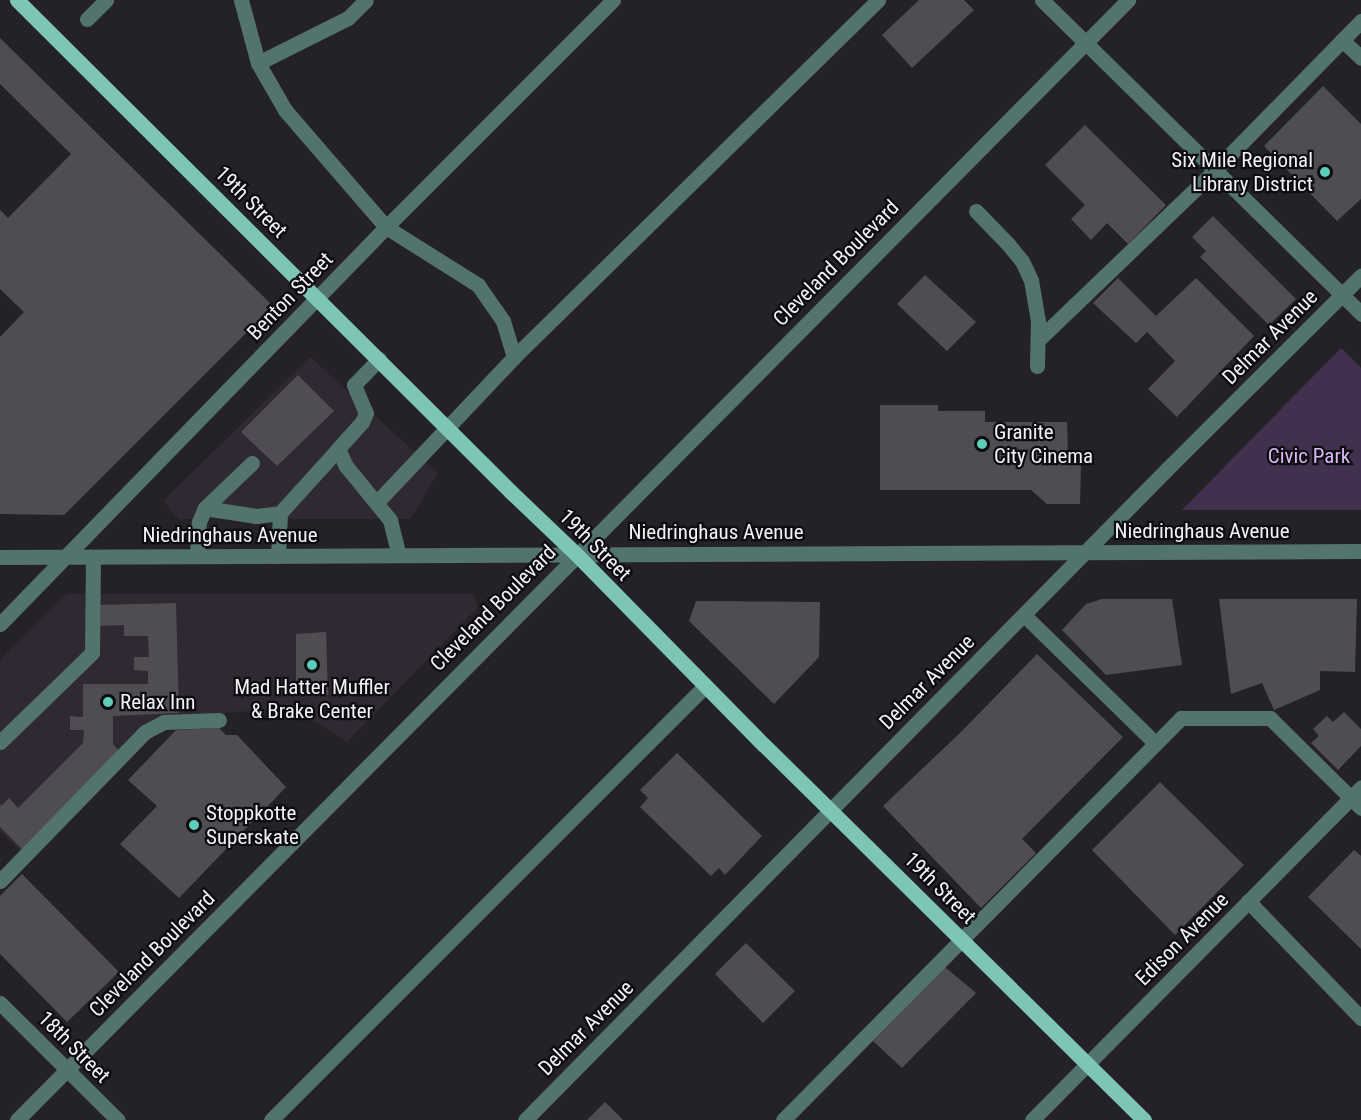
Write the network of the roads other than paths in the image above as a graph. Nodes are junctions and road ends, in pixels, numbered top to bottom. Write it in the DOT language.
graph roads {
  1 [pos="17,0"];
  2 [pos="106,0"];
  3 [pos="241,0"];
  4 [pos="366,0"];
  5 [pos="613,0"];
  6 [pos="878,0"];
  7 [pos="1042,0"];
  8 [pos="1128,0"];
  9 [pos="87,19"];
  10 [pos="1361,21"];
  11 [pos="1342,40"];
  12 [pos="1085,42"];
  13 [pos="1361,58"];
  14 [pos="258,63"];
  15 [pos="1215,170"];
  16 [pos="975,211"];
  17 [pos="386,227"];
  18 [pos="1361,276"];
  19 [pos="1342,295"];
  20 [pos="317,299"];
  21 [pos="1361,314"];
  22 [pos="1038,340"];
  23 [pos="514,357"];
  24 [pos="379,360"];
  25 [pos="1037,366"];
  26 [pos="447,426"];
  27 [pos="338,449"];
  28 [pos="252,463"];
  29 [pos="377,502"];
  30 [pos="205,508"];
  31 [pos="280,513"];
  32 [pos="1361,551"];
  33 [pos="1086,552"];
  34 [pos="576,554"];
  35 [pos="399,555"];
  36 [pos="197,556"];
  37 [pos="278,556"];
  38 [pos="0,557"];
  39 [pos="67,557"];
  40 [pos="93,557"];
  41 [pos="1024,615"];
  42 [pos="0,624"];
  43 [pos="705,686"];
  44 [pos="219,720"];
  45 [pos="0,742"];
  46 [pos="1155,743"];
  47 [pos="1358,797"];
  48 [pos="830,810"];
  49 [pos="0,880"];
  50 [pos="1248,902"];
  51 [pos="963,940"];
  52 [pos="0,1003"];
  53 [pos="1361,1018"];
  54 [pos="1088,1064"];
  55 [pos="67,1069"];
  56 [pos="534,1117"];
  57 [pos="17,1120"];
  58 [pos="118,1120"];
  59 [pos="271,1120"];
  60 [pos="783,1120"];
  61 [pos="1032,1120"];
  62 [pos="1144,1120"];
  1 -- 20 [label="main road, 19th Street"];
  2 -- 9 [label="street"];
  3 -- 14 [label="street"];
  4 -- 14 [label="street"];
  5 -- 17 [label="street, Benton Street"];
  6 -- 23 [label="street"];
  7 -- 12 [label="street"];
  8 -- 12 [label="street, Cleveland Boulevard"];
  10 -- 11 [label="street"];
  11 -- 13 [label="street"];
  11 -- 15 [label="street"];
  12 -- 15 [label="street"];
  12 -- 34 [label="street, Cleveland Boulevard"];
  14 -- 17 [label="street"];
  15 -- 19 [label="street"];
  15 -- 22 [label="street"];
  16 -- 22 [label="street"];
  17 -- 20 [label="street, Benton Street"];
  17 -- 23 [label="street"];
  18 -- 19 [label="street, Delmar Avenue"];
  19 -- 21 [label="street"];
  19 -- 33 [label="street, Delmar Avenue"];
  20 -- 24 [label="main road, 19th Street"];
  20 -- 39 [label="street, Benton Street"];
  22 -- 25 [label="street"];
  23 -- 26 [label="street"];
  24 -- 26 [label="main road, 19th Street"];
  24 -- 27 [label="street"];
  26 -- 29 [label="street"];
  26 -- 34 [label="main road, 19th Street"];
  27 -- 29 [label="street"];
  27 -- 31 [label="street"];
  28 -- 30 [label="street"];
  29 -- 35 [label="street"];
  30 -- 31 [label="street"];
  30 -- 36 [label="street"];
  31 -- 37 [label="street"];
  32 -- 33 [label="street, Niedringhaus Avenue"];
  33 -- 34 [label="street, Niedringhaus Avenue"];
  33 -- 41 [label="street, Delmar Avenue"];
  34 -- 35 [label="street, Niedringhaus Avenue"];
  34 -- 43 [label="main road, 19th Street"];
  34 -- 55 [label="street, Cleveland Boulevard"];
  35 -- 37 [label="street, Niedringhaus Avenue"];
  36 -- 37 [label="street, Niedringhaus Avenue"];
  36 -- 40 [label="street, Niedringhaus Avenue"];
  38 -- 39 [label="street, Niedringhaus Avenue"];
  39 -- 40 [label="street, Niedringhaus Avenue"];
  39 -- 42 [label="street, Benton Street"];
  40 -- 45 [label="street"];
  41 -- 46 [label="street"];
  41 -- 48 [label="street, Delmar Avenue"];
  43 -- 48 [label="main road, 19th Street"];
  43 -- 59 [label="street"];
  44 -- 49 [label="street"];
  46 -- 47 [label="street"];
  46 -- 51 [label="street"];
  47 -- 50 [label="street, Edison Avenue"];
  48 -- 51 [label="main road, 19th Street"];
  48 -- 56 [label="street, Delmar Avenue"];
  50 -- 53 [label="street"];
  50 -- 54 [label="street, Edison Avenue"];
  51 -- 54 [label="main road, 19th Street"];
  51 -- 60 [label="street"];
  52 -- 55 [label="street, 18th Street"];
  54 -- 61 [label="street, Edison Avenue"];
  54 -- 62 [label="main road, 19th Street"];
  55 -- 57 [label="street, Cleveland Boulevard"];
  55 -- 58 [label="street, 18th Street"];
}
